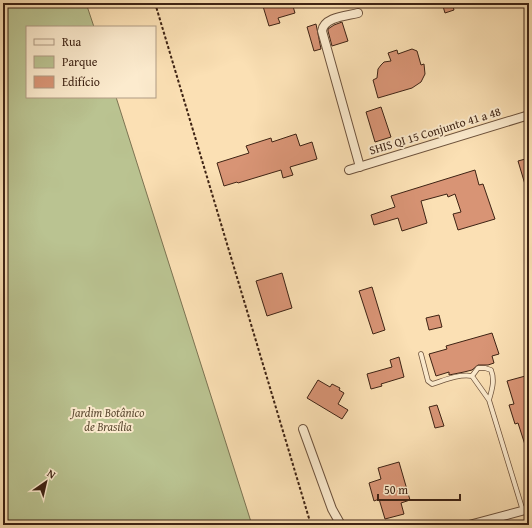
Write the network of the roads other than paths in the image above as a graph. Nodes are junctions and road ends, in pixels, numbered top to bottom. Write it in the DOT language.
graph roads {
  1 [pos="358,13"];
  2 [pos="529,115"];
  3 [pos="360,167"];
  4 [pos="349,170"];
  5 [pos="421,354"];
  6 [pos="472,376"];
  7 [pos="489,400"];
  8 [pos="303,429"];
  9 [pos="526,510"];
  10 [pos="341,525"];
  11 [pos="469,525"];
  1 -- 3 [label="street"];
  2 -- 3 [label="street, SHIS QI 15 Conjunto 41 a 48"];
  3 -- 4 [label="street, SHIS QI 15 Conjunto 41 a 48"];
  5 -- 6 [label="lane"];
  6 -- 7 [label="lane"];
  6 -- 7 [label="lane"];
  7 -- 9 [label="lane"];
  8 -- 10 [label="street"];
  9 -- 11 [label="street"];
}
